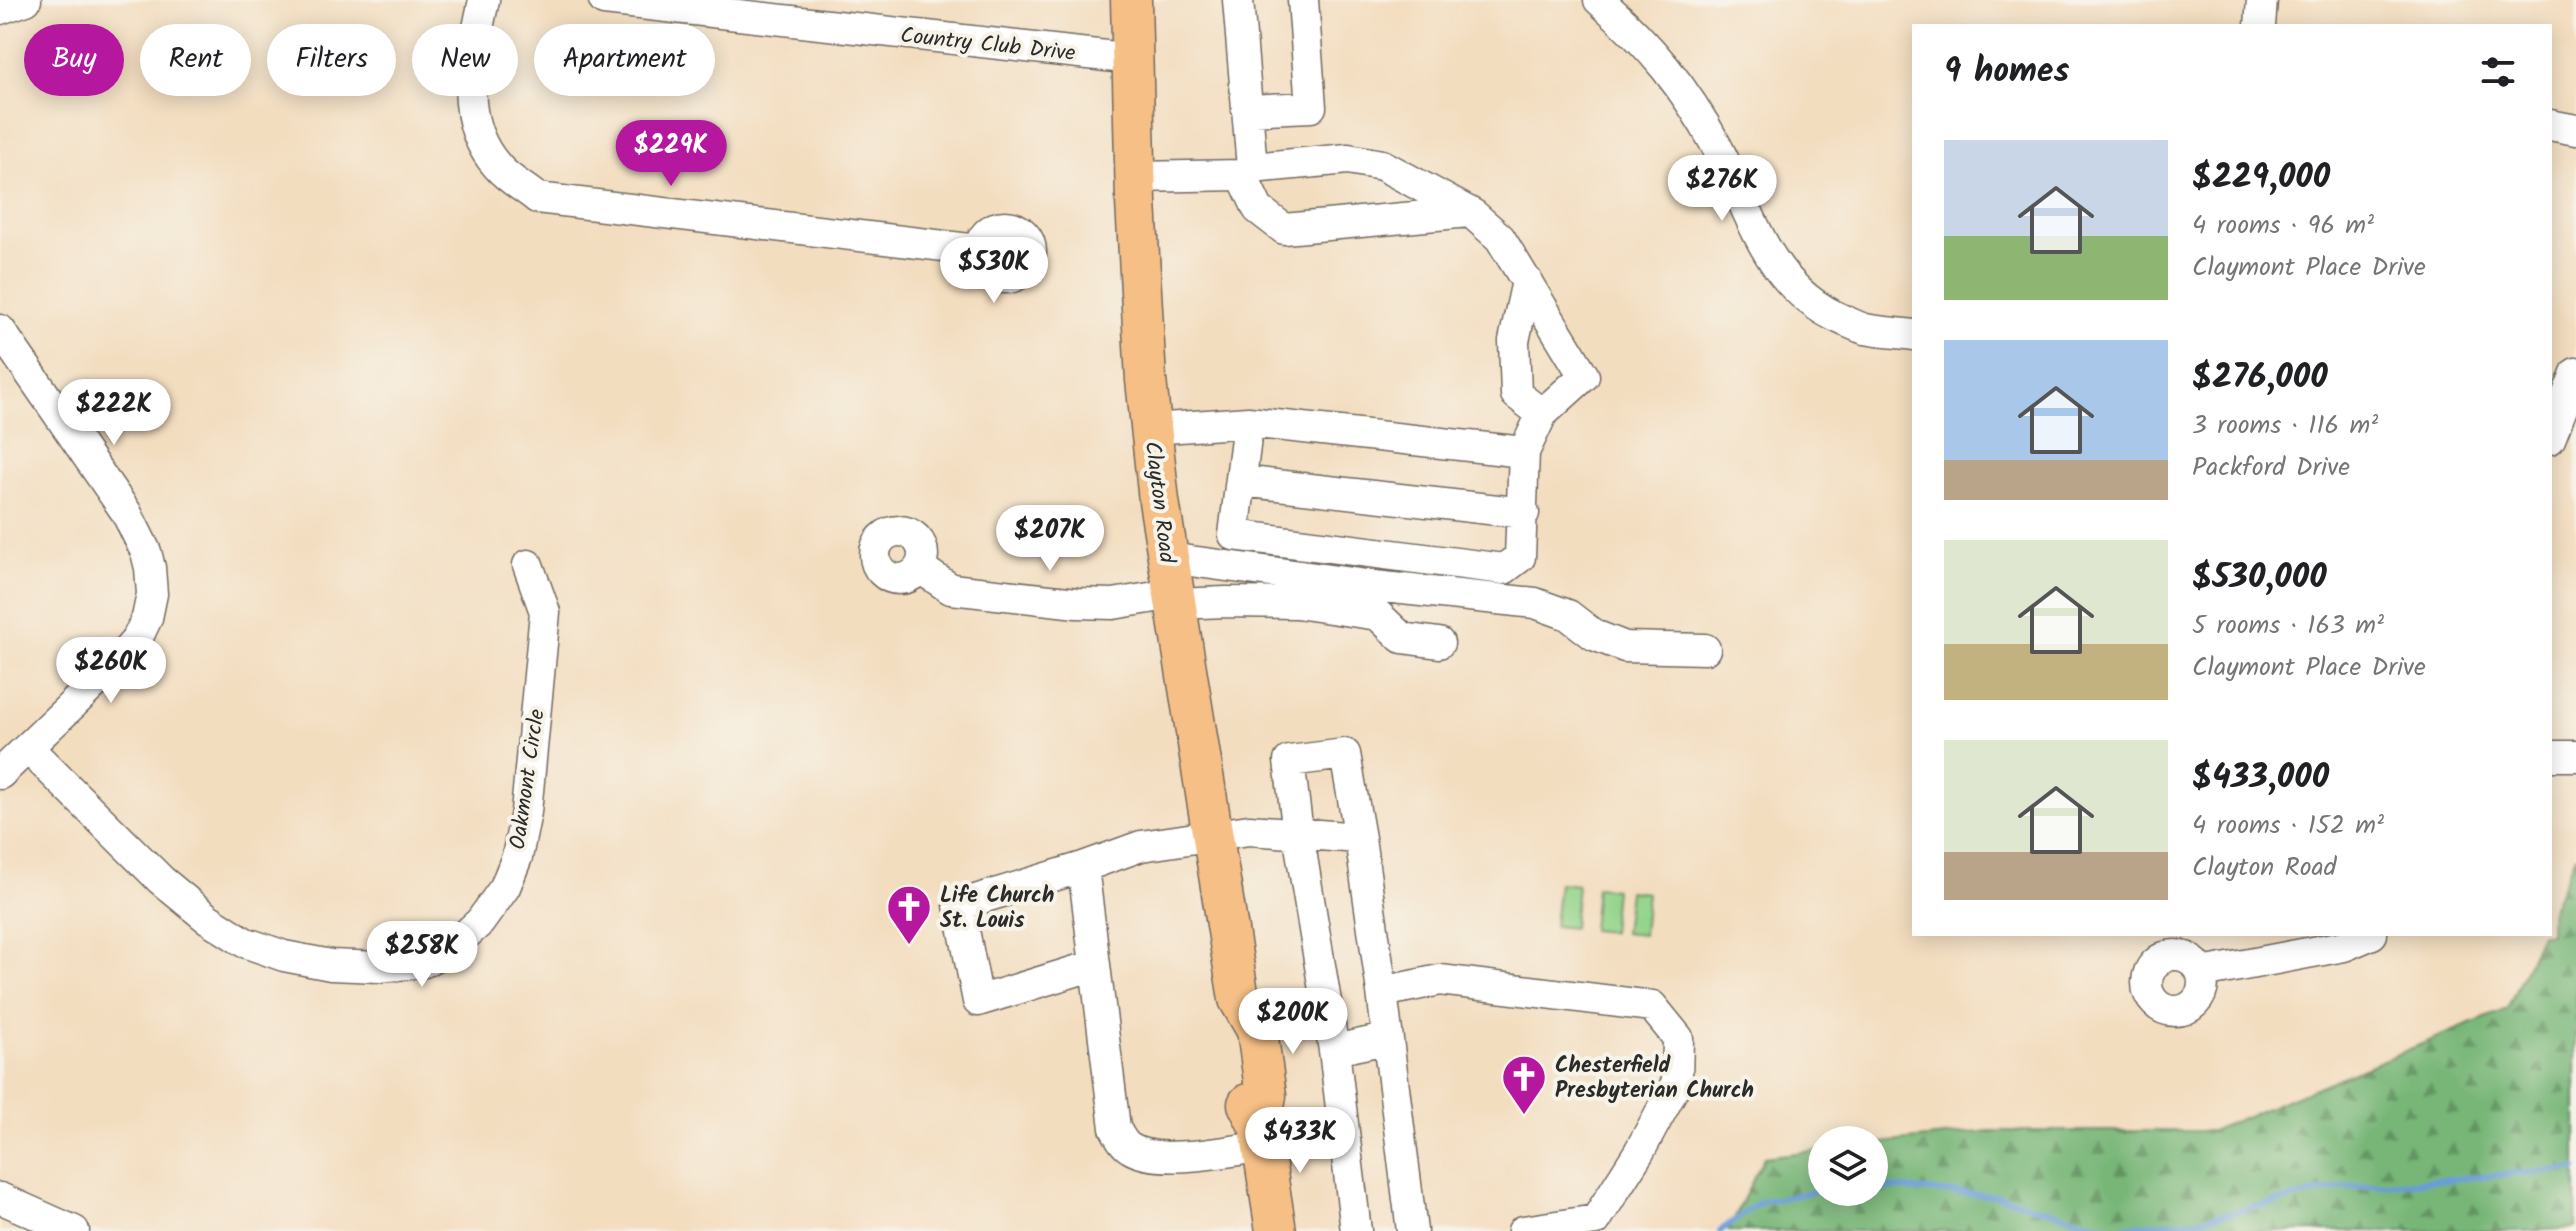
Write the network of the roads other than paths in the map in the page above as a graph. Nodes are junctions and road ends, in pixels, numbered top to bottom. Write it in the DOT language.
graph roads {
  1 [pos="26,0"];
  2 [pos="484,0"];
  3 [pos="604,0"];
  4 [pos="1131,0"];
  5 [pos="1238,0"];
  6 [pos="1303,0"];
  7 [pos="1599,0"];
  8 [pos="2262,0"];
  9 [pos="0,9"];
  10 [pos="2260,24"];
  11 [pos="1133,59"];
  12 [pos="1247,110"];
  13 [pos="2552,125"];
  14 [pos="2576,130"];
  15 [pos="1247,172"];
  16 [pos="1136,177"];
  17 [pos="1469,212"];
  18 [pos="978,250"];
  19 [pos="1527,281"];
  20 [pos="1912,335"];
  21 [pos="6,350"];
  22 [pos="2576,373"];
  23 [pos="1542,414"];
  24 [pos="1248,422"];
  25 [pos="1152,429"];
  26 [pos="2552,434"];
  27 [pos="1524,452"];
  28 [pos="1241,481"];
  29 [pos="1524,513"];
  30 [pos="528,565"];
  31 [pos="920,568"];
  32 [pos="1172,586"];
  33 [pos="1439,643"];
  34 [pos="1705,649"];
  35 [pos="28,748"];
  36 [pos="2552,756"];
  37 [pos="2576,756"];
  38 [pos="0,774"];
  39 [pos="1298,833"];
  40 [pos="1213,836"];
  41 [pos="1360,838"];
  42 [pos="1083,867"];
  43 [pos="2367,936"];
  44 [pos="1095,965"];
  45 [pos="2202,973"];
  46 [pos="1382,992"];
  47 [pos="1386,1039"];
  48 [pos="1334,1050"];
  49 [pos="1262,1137"];
  50 [pos="0,1198"];
  51 [pos="74,1231"];
  52 [pos="1276,1231"];
  53 [pos="1356,1231"];
  54 [pos="1412,1231"];
  55 [pos="1523,1231"];
  1 -- 9 [label="street"];
  2 -- 18 [label="street"];
  3 -- 11 [label="street, Country Club Drive"];
  4 -- 11 [label="main road, Clayton Road"];
  5 -- 12 [label="street"];
  6 -- 12 [label="street"];
  7 -- 20 [label="street"];
  8 -- 10 [label="street"];
  11 -- 16 [label="main road, Clayton Road"];
  12 -- 15 [label="street"];
  13 -- 14 [label="street"];
  15 -- 16 [label="street"];
  15 -- 17 [label="street"];
  15 -- 17 [label="street"];
  16 -- 25 [label="main road, Clayton Road"];
  17 -- 19 [label="street"];
  19 -- 23 [label="street"];
  19 -- 23 [label="street"];
  21 -- 35 [label="street"];
  22 -- 26 [label="street"];
  23 -- 27 [label="street"];
  24 -- 25 [label="street"];
  24 -- 27 [label="street"];
  24 -- 28 [label="street"];
  25 -- 32 [label="main road, Clayton Road"];
  27 -- 29 [label="street"];
  28 -- 29 [label="street"];
  28 -- 29 [label="street"];
  30 -- 35 [label="street, Oakmont Circle"];
  31 -- 32 [label="street"];
  32 -- 33 [label="street"];
  32 -- 34 [label="street"];
  32 -- 40 [label="main road, Clayton Road"];
  35 -- 38 [label="street"];
  36 -- 37 [label="street"];
  39 -- 40 [label="street"];
  39 -- 41 [label="street"];
  39 -- 41 [label="street"];
  39 -- 48 [label="street"];
  40 -- 42 [label="street"];
  40 -- 49 [label="main road, Clayton Road"];
  41 -- 46 [label="street"];
  42 -- 44 [label="street"];
  42 -- 44 [label="street"];
  43 -- 45 [label="street"];
  44 -- 49 [label="street"];
  46 -- 47 [label="street"];
  46 -- 55 [label="street"];
  47 -- 48 [label="street"];
  47 -- 54 [label="street"];
  48 -- 53 [label="street"];
  49 -- 52 [label="main road, Clayton Road"];
  50 -- 51 [label="street"];
}
